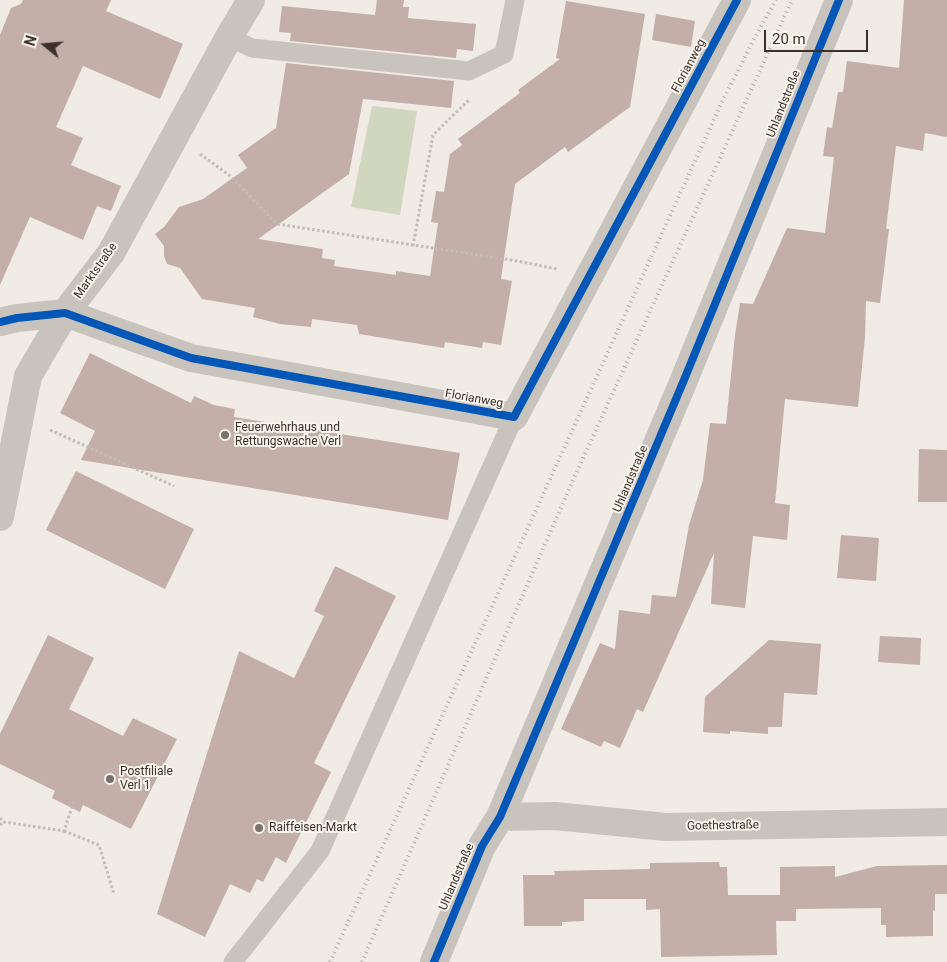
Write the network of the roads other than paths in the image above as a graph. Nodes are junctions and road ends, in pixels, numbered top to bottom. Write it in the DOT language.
graph roads {
  1 [pos="251,0"];
  2 [pos="515,0"];
  3 [pos="737,0"];
  4 [pos="839,0"];
  5 [pos="229,37"];
  6 [pos="66,313"];
  7 [pos="0,322"];
  8 [pos="514,417"];
  9 [pos="0,517"];
  10 [pos="500,818"];
  11 [pos="947,822"];
  12 [pos="233,962"];
  13 [pos="434,962"];
  1 -- 5 [label="street, Marktstraße"];
  2 -- 5 [label="lane"];
  3 -- 8 [label="street, Florianweg"];
  4 -- 10 [label="street, Uhlandstraße"];
  5 -- 6 [label="street, Marktstraße"];
  6 -- 7 [label="street, Florianweg"];
  6 -- 8 [label="street, Florianweg"];
  6 -- 9 [label="street, Marktstraße"];
  8 -- 12 [label="lane"];
  10 -- 11 [label="street, Goethestraße"];
  10 -- 13 [label="street, Uhlandstraße"];
}
